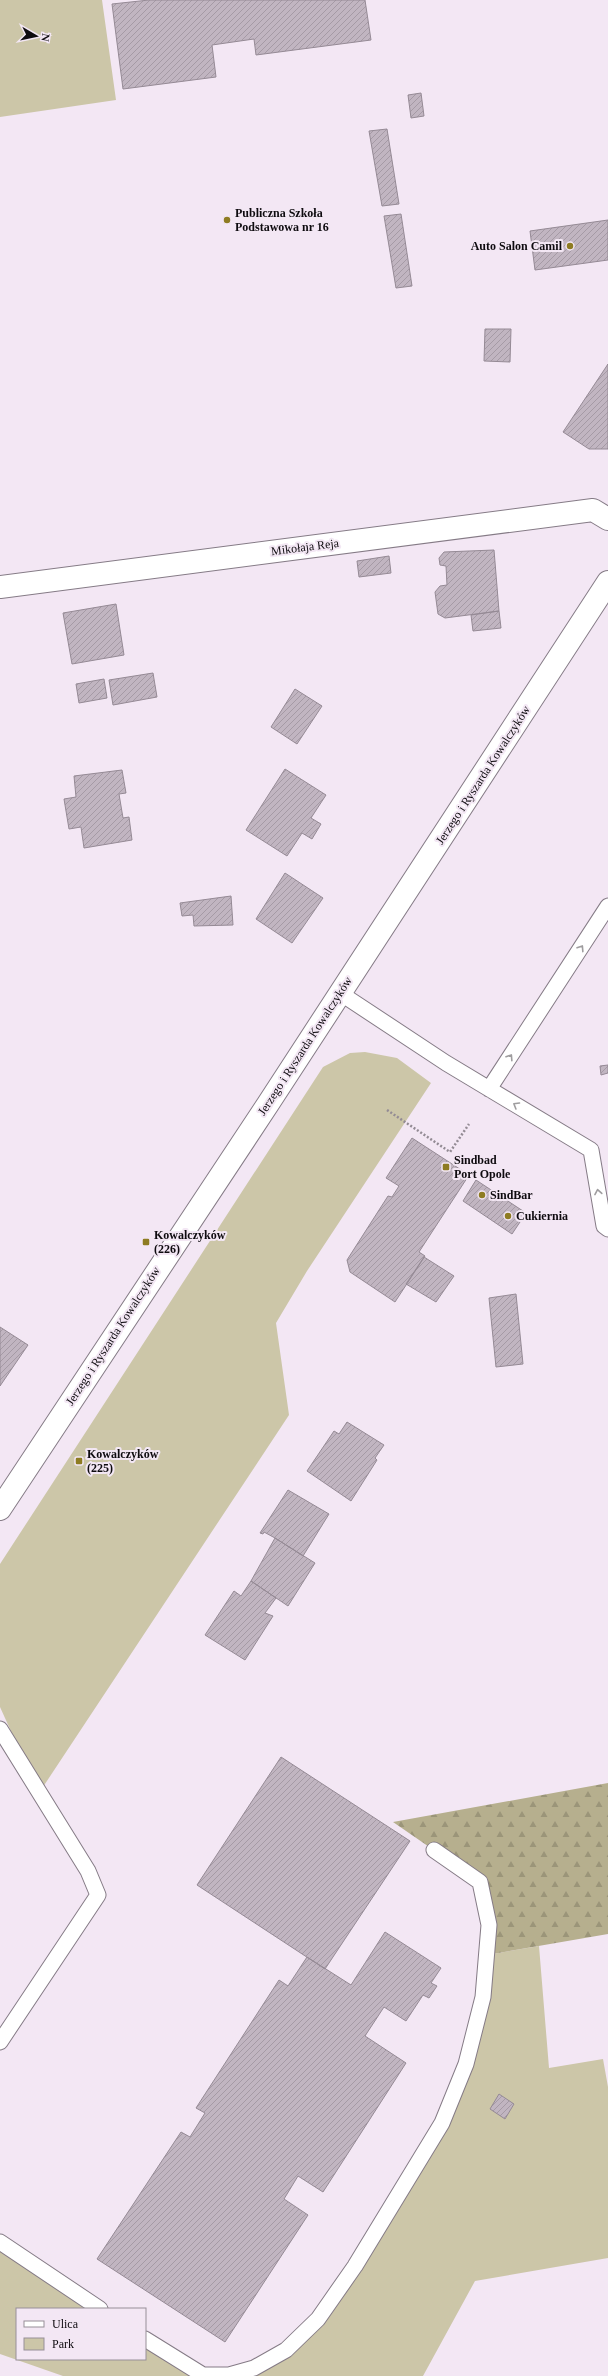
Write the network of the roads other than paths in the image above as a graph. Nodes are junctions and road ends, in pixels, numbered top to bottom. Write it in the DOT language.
graph roads {
  1 [pos="608,519"];
  2 [pos="608,582"];
  3 [pos="0,586"];
  4 [pos="608,906"];
  5 [pos="340,993"];
  6 [pos="489,1089"];
  7 [pos="608,1229"];
  8 [pos="0,1508"];
  9 [pos="0,1730"];
  10 [pos="434,1850"];
  11 [pos="0,2042"];
  12 [pos="0,2242"];
  13 [pos="99,2308"];
  14 [pos="146,2340"];
  1 -- 3 [label="main road, Mikołaja Reja"];
  2 -- 5 [label="main road, Jerzego i Ryszarda Kowalczyków"];
  6 -- 4 [label="lane, one-way"];
  5 -- 6 [label="lane"];
  5 -- 8 [label="main road, Jerzego i Ryszarda Kowalczyków"];
  7 -- 6 [label="lane, one-way"];
  9 -- 11 [label="lane"];
  10 -- 14 [label="lane"];
  12 -- 13 [label="lane"];
}
